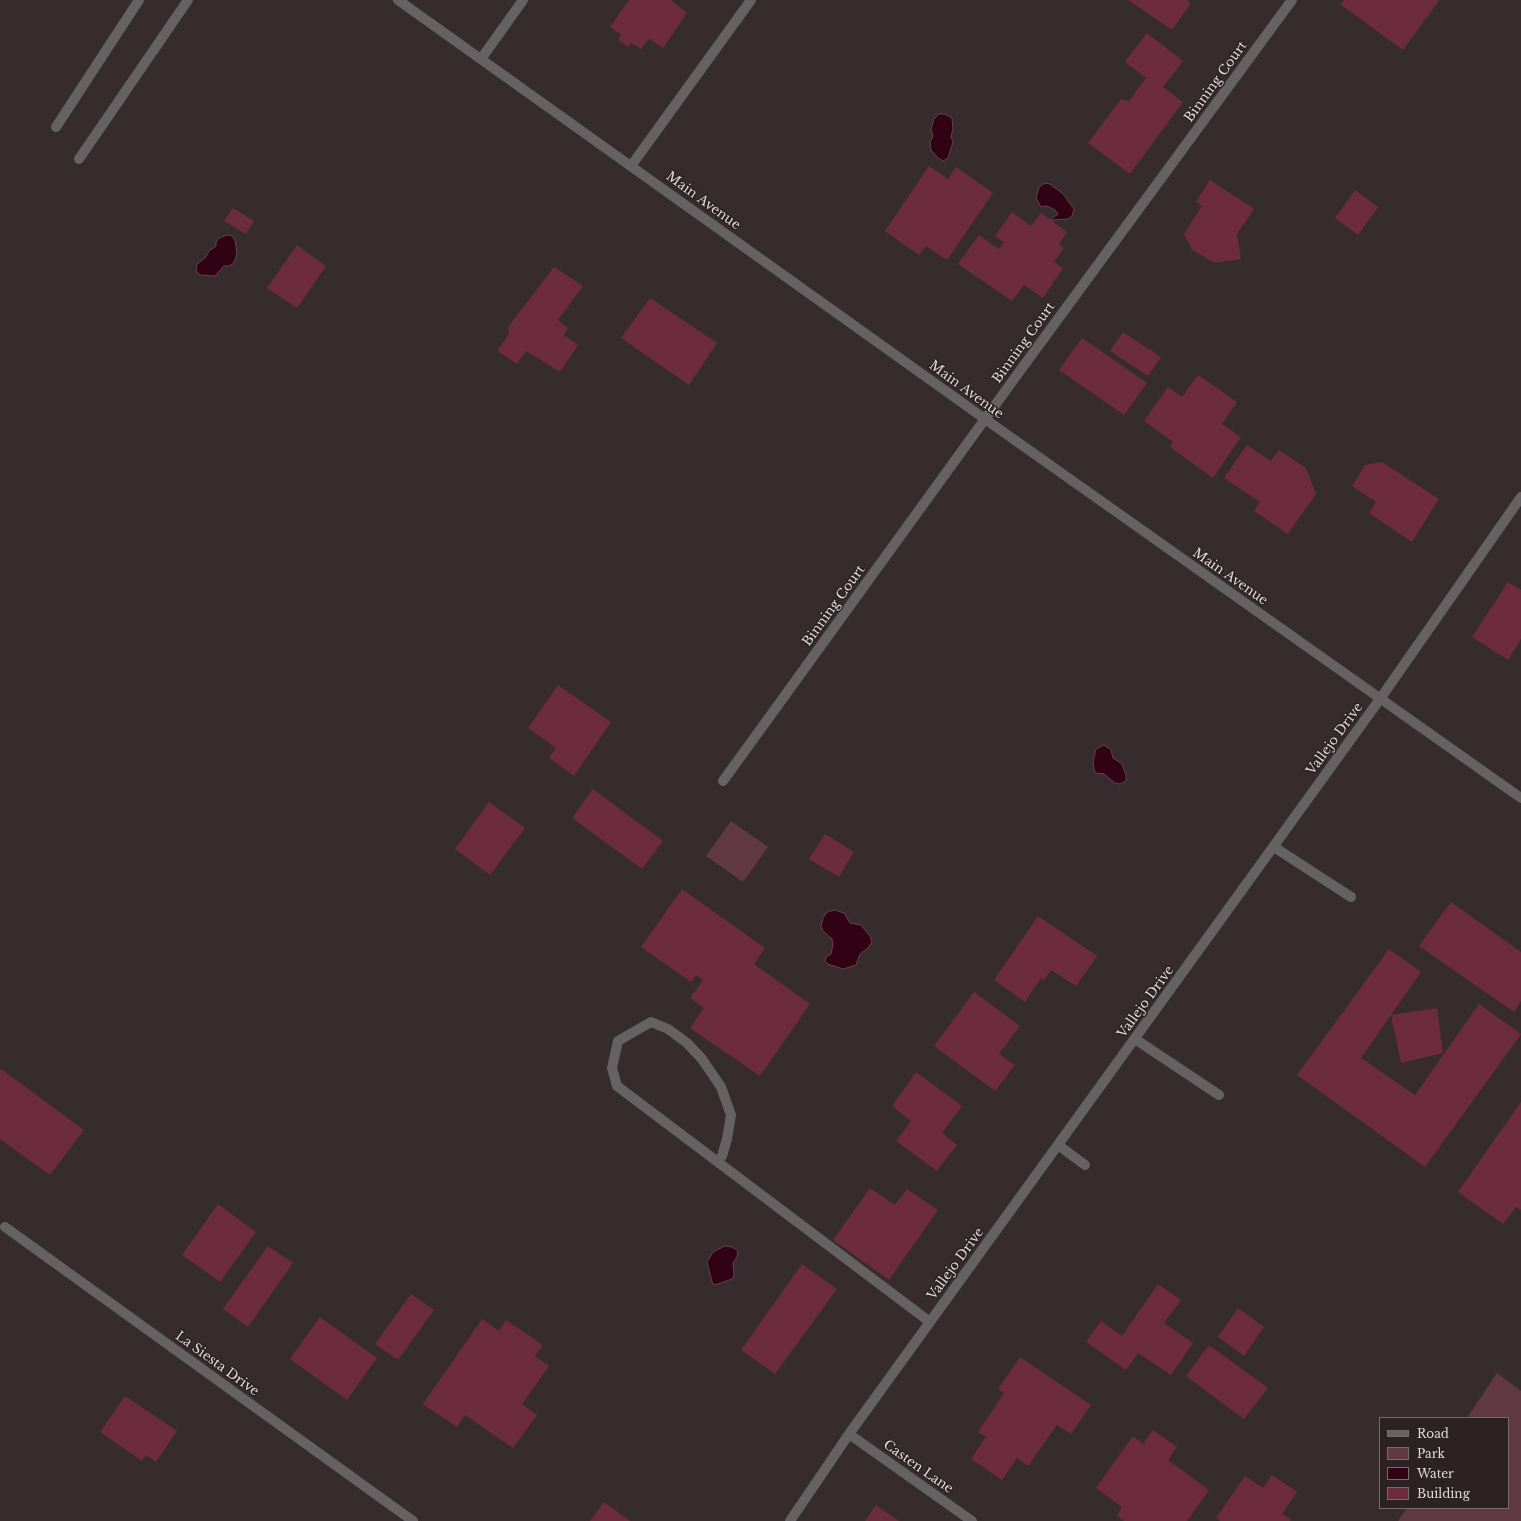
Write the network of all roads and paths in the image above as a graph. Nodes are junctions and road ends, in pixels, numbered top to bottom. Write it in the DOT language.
graph roads {
  1 [pos="139,0"];
  2 [pos="188,0"];
  3 [pos="398,0"];
  4 [pos="523,0"];
  5 [pos="751,0"];
  6 [pos="1292,0"];
  7 [pos="481,59"];
  8 [pos="56,127"];
  9 [pos="79,159"];
  10 [pos="631,166"];
  11 [pos="985,420"];
  12 [pos="1521,497"];
  13 [pos="1380,699"];
  14 [pos="723,781"];
  15 [pos="1521,798"];
  16 [pos="1274,847"];
  17 [pos="1351,897"];
  18 [pos="1135,1039"];
  19 [pos="1219,1095"];
  20 [pos="1058,1145"];
  21 [pos="718,1162"];
  22 [pos="1085,1164"];
  23 [pos="5,1227"];
  24 [pos="930,1322"];
  25 [pos="849,1434"];
  26 [pos="413,1521"];
  27 [pos="790,1521"];
  28 [pos="972,1521"];
  1 -- 8 [label="street"];
  2 -- 9 [label="street"];
  3 -- 7 [label="street, Main Avenue"];
  4 -- 7 [label="street"];
  5 -- 10 [label="street"];
  6 -- 11 [label="street, Binning Court"];
  7 -- 10 [label="street, Main Avenue"];
  10 -- 11 [label="street, Main Avenue"];
  11 -- 13 [label="street, Main Avenue"];
  11 -- 14 [label="street, Binning Court"];
  12 -- 13 [label="street, Vallejo Drive"];
  13 -- 15 [label="street, Main Avenue"];
  13 -- 16 [label="street, Vallejo Drive"];
  16 -- 17 [label="street"];
  16 -- 18 [label="street, Vallejo Drive"];
  18 -- 19 [label="street"];
  18 -- 20 [label="street, Vallejo Drive"];
  20 -- 22 [label="street"];
  20 -- 24 [label="street, Vallejo Drive"];
  21 -- 21 [label="street"];
  21 -- 24 [label="street"];
  23 -- 26 [label="street, La Siesta Drive"];
  24 -- 25 [label="street, Vallejo Drive"];
  25 -- 27 [label="street, Vallejo Drive"];
  25 -- 28 [label="street, Casten Lane"];
}
